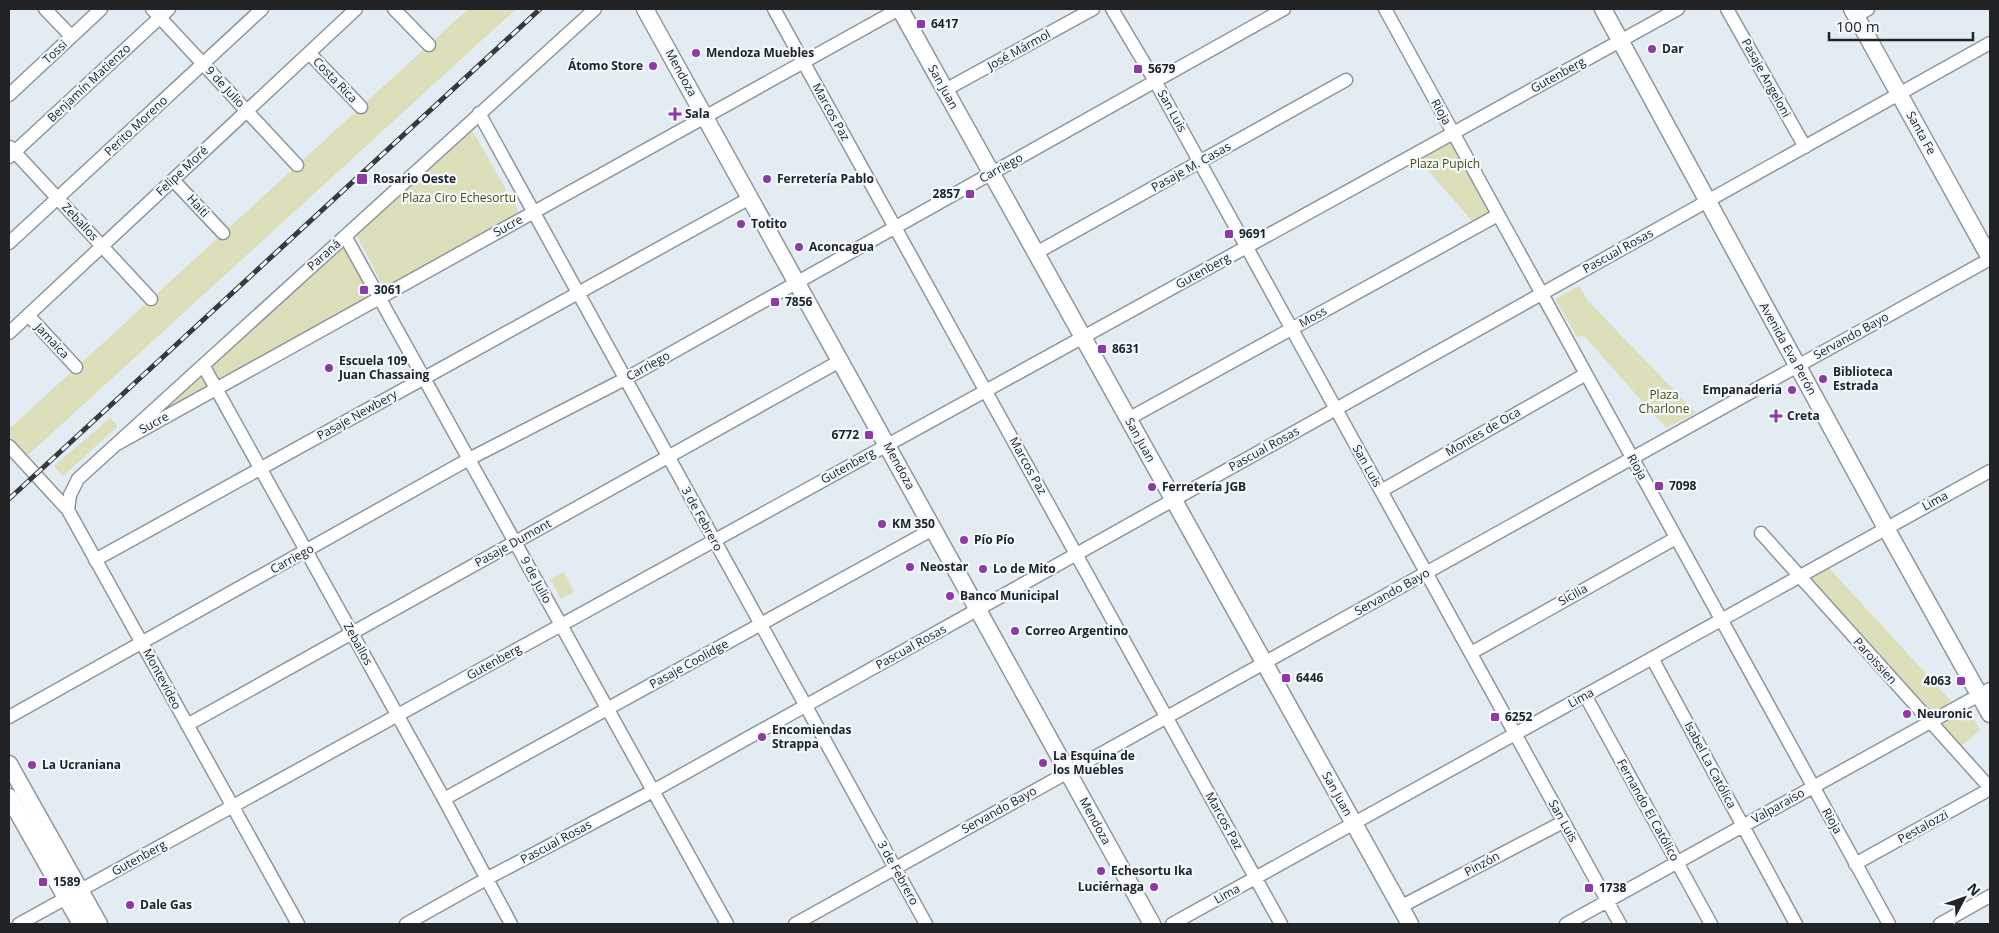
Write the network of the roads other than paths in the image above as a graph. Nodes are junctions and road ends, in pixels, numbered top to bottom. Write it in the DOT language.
graph roads {
  1 [pos="45,9"];
  2 [pos="101,9"];
  3 [pos="262,9"];
  4 [pos="356,9"];
  5 [pos="394,9"];
  6 [pos="595,9"];
  7 [pos="645,9"];
  8 [pos="774,9"];
  9 [pos="899,9"];
  10 [pos="1093,9"];
  11 [pos="1112,9"];
  12 [pos="1284,9"];
  13 [pos="1385,9"];
  14 [pos="1603,9"];
  15 [pos="1678,9"];
  16 [pos="1727,9"];
  17 [pos="1859,11"];
  18 [pos="160,12"];
  19 [pos="71,36"];
  20 [pos="1621,40"];
  21 [pos="1990,43"];
  22 [pos="429,44"];
  23 [pos="309,53"];
  24 [pos="803,62"];
  25 [pos="203,64"];
  26 [pos="1346,80"];
  27 [pos="1155,81"];
  28 [pos="945,90"];
  29 [pos="1899,94"];
  30 [pos="9,95"];
  31 [pos="361,106"];
  32 [pos="247,111"];
  33 [pos="479,113"];
  34 [pos="705,117"];
  35 [pos="1453,133"];
  36 [pos="1805,147"];
  37 [pos="11,152"];
  38 [pos="1200,162"];
  39 [pos="297,165"];
  40 [pos="991,173"];
  41 [pos="173,180"];
  42 [pos="58,198"];
  43 [pos="750,198"];
  44 [pos="1707,201"];
  45 [pos="533,212"];
  46 [pos="1498,215"];
  47 [pos="895,227"];
  48 [pos="222,233"];
  49 [pos="345,236"];
  50 [pos="9,243"];
  51 [pos="102,246"];
  52 [pos="1246,247"];
  53 [pos="1036,253"];
  54 [pos="1990,259"];
  55 [pos="797,282"];
  56 [pos="578,293"];
  57 [pos="1542,294"];
  58 [pos="378,298"];
  59 [pos="151,299"];
  60 [pos="28,315"];
  61 [pos="1292,329"];
  62 [pos="9,333"];
  63 [pos="1083,337"];
  64 [pos="840,361"];
  65 [pos="204,365"];
  66 [pos="1798,366"];
  67 [pos="76,367"];
  68 [pos="1586,374"];
  69 [pos="625,378"];
  70 [pos="423,379"];
  71 [pos="217,388"];
  72 [pos="986,391"];
  73 [pos="1336,409"];
  74 [pos="1128,418"];
  75 [pos="117,444"];
  76 [pos="887,445"];
  77 [pos="9,446"];
  78 [pos="668,457"];
  79 [pos="1632,458"];
  80 [pos="469,459"];
  81 [pos="261,468"];
  82 [pos="1990,471"];
  83 [pos="1381,490"];
  84 [pos="1173,499"];
  85 [pos="68,510"];
  86 [pos="1886,528"];
  87 [pos="933,529"];
  88 [pos="1761,533"];
  89 [pos="1676,538"];
  90 [pos="714,540"];
  91 [pos="514,542"];
  92 [pos="307,550"];
  93 [pos="1076,554"];
  94 [pos="95,560"];
  95 [pos="1426,573"];
  96 [pos="1800,578"];
  97 [pos="978,610"];
  98 [pos="1721,620"];
  99 [pos="761,624"];
  100 [pos="561,625"];
  101 [pos="352,632"];
  102 [pos="142,642"];
  103 [pos="1471,653"];
  104 [pos="1652,658"];
  105 [pos="1264,663"];
  106 [pos="1985,691"];
  107 [pos="1585,695"];
  108 [pos="806,706"];
  109 [pos="607,709"];
  110 [pos="1990,714"];
  111 [pos="398,715"];
  112 [pos="9,717"];
  113 [pos="1167,717"];
  114 [pos="1930,722"];
  115 [pos="187,725"];
  116 [pos="1515,734"];
  117 [pos="9,764"];
  118 [pos="1068,772"];
  119 [pos="1813,787"];
  120 [pos="1990,789"];
  121 [pos="653,791"];
  122 [pos="9,796"];
  123 [pos="444,799"];
  124 [pos="232,806"];
  125 [pos="1563,822"];
  126 [pos="1354,823"];
  127 [pos="1743,826"];
  128 [pos="1677,863"];
  129 [pos="1855,864"];
  130 [pos="895,868"];
  131 [pos="1256,878"];
  132 [pos="486,879"];
  133 [pos="73,894"];
  134 [pos="1990,896"];
  135 [pos="1607,902"];
  136 [pos="1400,907"];
  137 [pos="19,924"];
  138 [pos="81,924"];
  139 [pos="99,924"];
  140 [pos="298,924"];
  141 [pos="406,924"];
  142 [pos="511,924"];
  143 [pos="727,924"];
  144 [pos="794,924"];
  145 [pos="926,924"];
  146 [pos="1152,924"];
  147 [pos="1172,924"];
  148 [pos="1281,924"];
  149 [pos="1410,924"];
  150 [pos="1566,924"];
  151 [pos="1620,924"];
  152 [pos="1711,924"];
  153 [pos="1796,924"];
  154 [pos="1888,924"];
  155 [pos="1940,924"];
  1 -- 19 [label="street"];
  2 -- 19 [label="street, Tossi"];
  3 -- 25 [label="street, Perito Moreno"];
  4 -- 23 [label="street, Felipe Moré"];
  5 -- 22 [label="street"];
  6 -- 33 [label="street, Paraná"];
  7 -- 34 [label="main road, Mendoza"];
  8 -- 24 [label="street, Marcos Paz"];
  9 -- 24 [label="street, Sucre"];
  9 -- 28 [label="main road, San Juan"];
  10 -- 28 [label="street, José Mármol"];
  11 -- 27 [label="street, San Luis"];
  12 -- 27 [label="street, Carriego"];
  13 -- 35 [label="street, Rioja"];
  14 -- 20 [label="main road, Avenida Eva Perón"];
  15 -- 20 [label="street, Gutenberg"];
  16 -- 36 [label="street, Pasaje Angeloni"];
  17 -- 29 [label="main road, Santa Fe"];
  18 -- 25 [label="street, 9 de Julio"];
  18 -- 37 [label="street, Benjamín Matienzo"];
  19 -- 30 [label="street, Tossi"];
  20 -- 35 [label="street, Gutenberg"];
  20 -- 44 [label="main road, Avenida Eva Perón"];
  21 -- 29 [label="street, Pascual Rosas"];
  23 -- 31 [label="street, Costa Rica"];
  23 -- 32 [label="street, Felipe Moré"];
  24 -- 34 [label="street, Sucre"];
  24 -- 47 [label="street, Marcos Paz"];
  25 -- 32 [label="street, 9 de Julio"];
  25 -- 42 [label="street, Perito Moreno"];
  26 -- 38 [label="street, Pasaje M. Casas"];
  27 -- 38 [label="street, San Luis"];
  27 -- 40 [label="street, Carriego"];
  28 -- 40 [label="main road, San Juan"];
  29 -- 36 [label="street, Pascual Rosas"];
  29 -- 54 [label="main road, Santa Fe"];
  32 -- 39 [label="street, 9 de Julio"];
  32 -- 41 [label="street, Felipe Moré"];
  33 -- 45 [label="street, 3 de Febrero"];
  33 -- 49 [label="street, Paraná"];
  34 -- 43 [label="main road, Mendoza"];
  34 -- 45 [label="street, Sucre"];
  35 -- 46 [label="street, Rioja"];
  35 -- 52 [label="street, Gutenberg"];
  36 -- 44 [label="street, Pascual Rosas"];
  37 -- 42 [label="street, Zeballos"];
  38 -- 52 [label="street, San Luis"];
  38 -- 53 [label="street, Pasaje M. Casas"];
  40 -- 47 [label="street, Carriego"];
  40 -- 53 [label="main road, San Juan"];
  41 -- 48 [label="street, Haiti"];
  41 -- 51 [label="street, Felipe Moré"];
  42 -- 50 [label="street, Perito Moreno"];
  42 -- 51 [label="street, Zeballos"];
  43 -- 55 [label="main road, Mendoza"];
  43 -- 56 [label="street, Pasaje Newbery"];
  44 -- 57 [label="street, Pascual Rosas"];
  44 -- 66 [label="main road, Avenida Eva Perón"];
  45 -- 56 [label="street, 3 de Febrero"];
  45 -- 58 [label="street, Sucre"];
  46 -- 57 [label="street, Rioja"];
  46 -- 61 [label="street, Moss"];
  47 -- 55 [label="street, Carriego"];
  47 -- 72 [label="street, Marcos Paz"];
  49 -- 58 [label="street, 9 de Julio"];
  49 -- 65 [label="street, Paraná"];
  51 -- 59 [label="street, Zeballos"];
  51 -- 60 [label="street, Felipe Moré"];
  52 -- 61 [label="street, San Luis"];
  52 -- 63 [label="street, Gutenberg"];
  53 -- 63 [label="main road, San Juan"];
  54 -- 66 [label="street, Servando Bayo"];
  55 -- 64 [label="main road, Mendoza"];
  55 -- 69 [label="street, Carriego"];
  56 -- 69 [label="street, 3 de Febrero"];
  56 -- 70 [label="street, Pasaje Newbery"];
  57 -- 68 [label="street, Rioja"];
  57 -- 73 [label="street, Pascual Rosas"];
  58 -- 70 [label="street, 9 de Julio"];
  58 -- 71 [label="street, Sucre"];
  60 -- 62 [label="street, Felipe Moré"];
  60 -- 67 [label="street, Jamaica"];
  61 -- 73 [label="street, San Luis"];
  61 -- 74 [label="street, Moss"];
  63 -- 72 [label="street, Gutenberg"];
  63 -- 74 [label="main road, San Juan"];
  64 -- 76 [label="main road, Mendoza"];
  64 -- 78 [label="street, Pasaje Dumont"];
  65 -- 71 [label="street, Zeballos"];
  65 -- 75 [label="street, Paraná"];
  66 -- 79 [label="street, Servando Bayo"];
  66 -- 86 [label="main road, Avenida Eva Perón"];
  68 -- 79 [label="street, Rioja"];
  68 -- 83 [label="street, Montes de Oca"];
  69 -- 78 [label="street, 3 de Febrero"];
  69 -- 80 [label="street, Carriego"];
  70 -- 80 [label="street, 9 de Julio"];
  70 -- 81 [label="street, Pasaje Newbery"];
  71 -- 75 [label="street, Sucre"];
  71 -- 81 [label="street, Zeballos"];
  72 -- 76 [label="street, Gutenberg"];
  72 -- 93 [label="street, Marcos Paz"];
  73 -- 83 [label="street, San Luis"];
  73 -- 84 [label="street, Pascual Rosas"];
  74 -- 84 [label="main road, San Juan"];
  75 -- 85 [label="street, Paraná"];
  76 -- 87 [label="main road, Mendoza"];
  76 -- 90 [label="street, Gutenberg"];
  77 -- 85 [label="street, Montevideo"];
  78 -- 90 [label="street, 3 de Febrero"];
  78 -- 91 [label="street, Pasaje Dumont"];
  79 -- 89 [label="street, Rioja"];
  79 -- 95 [label="street, Servando Bayo"];
  80 -- 91 [label="street, 9 de Julio"];
  80 -- 92 [label="street, Carriego"];
  81 -- 92 [label="street, Zeballos"];
  81 -- 94 [label="street, Pasaje Newbery"];
  82 -- 86 [label="street, Lima"];
  83 -- 95 [label="street, San Luis"];
  84 -- 93 [label="street, Pascual Rosas"];
  84 -- 105 [label="main road, San Juan"];
  85 -- 94 [label="street, Montevideo"];
  86 -- 96 [label="street, Lima"];
  86 -- 106 [label="main road, Avenida Eva Perón"];
  87 -- 97 [label="main road, Mendoza"];
  87 -- 99 [label="street, Pasaje Coolidge"];
  88 -- 96 [label="street, Paroissien"];
  89 -- 98 [label="street, Rioja"];
  89 -- 103 [label="street, Sicilia"];
  90 -- 99 [label="street, 3 de Febrero"];
  90 -- 100 [label="street, Gutenberg"];
  91 -- 100 [label="street, 9 de Julio"];
  91 -- 101 [label="street, Pasaje Dumont"];
  92 -- 101 [label="street, Zeballos"];
  92 -- 102 [label="street, Carriego"];
  93 -- 97 [label="street, Pascual Rosas"];
  93 -- 113 [label="street, Marcos Paz"];
  94 -- 102 [label="street, Montevideo"];
  95 -- 103 [label="street, San Luis"];
  95 -- 105 [label="street, Servando Bayo"];
  96 -- 98 [label="street, Lima"];
  96 -- 114 [label="street, Paroissien"];
  97 -- 108 [label="street, Pascual Rosas"];
  97 -- 118 [label="main road, Mendoza"];
  98 -- 104 [label="street, Lima"];
  98 -- 119 [label="street, Rioja"];
  99 -- 108 [label="street, 3 de Febrero"];
  99 -- 109 [label="street, Pasaje Coolidge"];
  100 -- 109 [label="street, 9 de Julio"];
  100 -- 111 [label="street, Gutenberg"];
  101 -- 111 [label="street, Zeballos"];
  101 -- 115 [label="street, Pasaje Dumont"];
  102 -- 112 [label="street, Carriego"];
  102 -- 115 [label="street, Montevideo"];
  103 -- 116 [label="street, San Luis"];
  104 -- 107 [label="street, Lima"];
  104 -- 127 [label="street, Isabel La Católica"];
  105 -- 113 [label="street, Servando Bayo"];
  105 -- 126 [label="main road, San Juan"];
  106 -- 110 [label="main road, Avenida Eva Perón"];
  106 -- 114 [label="street, Valparaíso"];
  107 -- 116 [label="street, Lima"];
  107 -- 128 [label="street, Fernando El Católico"];
  108 -- 121 [label="street, Pascual Rosas"];
  108 -- 130 [label="street, 3 de Febrero"];
  109 -- 121 [label="street, 9 de Julio"];
  109 -- 123 [label="street, Pasaje Coolidge"];
  111 -- 123 [label="street, Zeballos"];
  111 -- 124 [label="street, Gutenberg"];
  113 -- 118 [label="street, Servando Bayo"];
  113 -- 131 [label="street, Marcos Paz"];
  114 -- 119 [label="street, Valparaíso"];
  114 -- 120 [label="street, Paroissien"];
  115 -- 124 [label="street, Montevideo"];
  116 -- 125 [label="street, San Luis"];
  116 -- 126 [label="street, Lima"];
  117 -- 133 [label="main road"];
  118 -- 130 [label="street, Servando Bayo"];
  118 -- 146 [label="main road, Mendoza"];
  119 -- 127 [label="street, Valparaíso"];
  119 -- 129 [label="street, Rioja"];
  120 -- 129 [label="street, Pestalozzi"];
  121 -- 132 [label="street, Pascual Rosas"];
  121 -- 143 [label="street, 9 de Julio"];
  122 -- 133 [label="main road"];
  123 -- 132 [label="street, Zeballos"];
  124 -- 133 [label="street, Gutenberg"];
  124 -- 140 [label="street, Montevideo"];
  125 -- 135 [label="street, San Luis"];
  125 -- 136 [label="street, Pinzón"];
  126 -- 131 [label="street, Lima"];
  126 -- 136 [label="main road, San Juan"];
  127 -- 128 [label="street, Valparaíso"];
  127 -- 153 [label="street, Isabel La Católica"];
  128 -- 135 [label="street, Valparaíso"];
  128 -- 152 [label="street, Fernando El Católico"];
  129 -- 154 [label="street, Rioja"];
  130 -- 144 [label="street, Servando Bayo"];
  130 -- 145 [label="street, 3 de Febrero"];
  131 -- 147 [label="street, Lima"];
  131 -- 148 [label="street, Marcos Paz"];
  132 -- 141 [label="street, Pascual Rosas"];
  132 -- 142 [label="street, Zeballos"];
  133 -- 137 [label="street, Gutenberg"];
  133 -- 138 [label="main road"];
  133 -- 139 [label="main road"];
  134 -- 155 [label="street"];
  135 -- 150 [label="street, Valparaíso"];
  135 -- 151 [label="street, San Luis"];
  136 -- 149 [label="main road, San Juan"];
}
